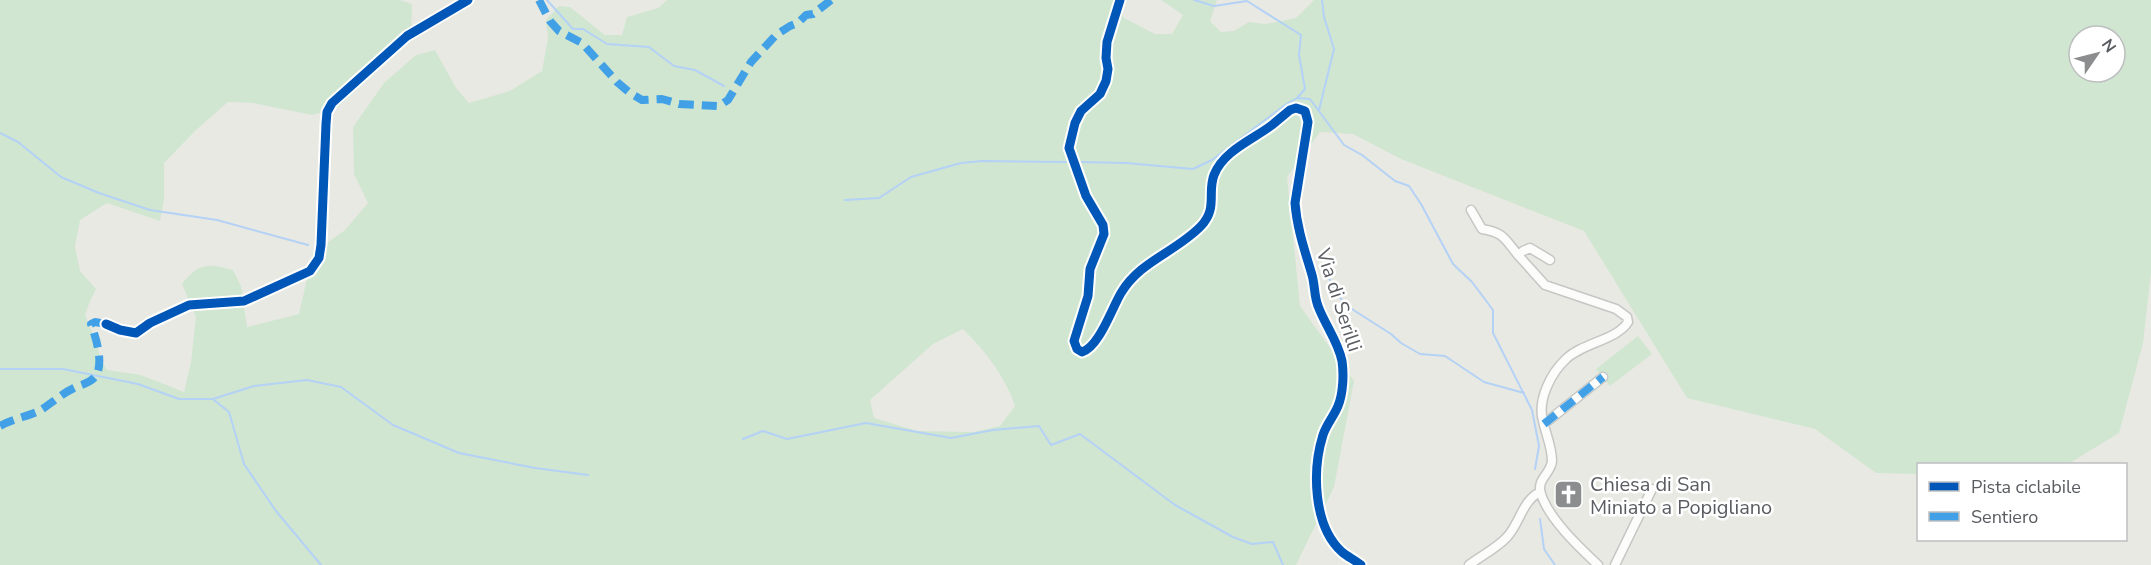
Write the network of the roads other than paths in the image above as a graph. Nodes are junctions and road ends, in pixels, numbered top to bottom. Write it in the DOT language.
graph roads {
  1 [pos="468,0"];
  2 [pos="1120,0"];
  3 [pos="1471,210"];
  4 [pos="1518,255"];
  5 [pos="1550,260"];
  6 [pos="106,324"];
  7 [pos="1603,377"];
  8 [pos="1544,424"];
  9 [pos="1652,489"];
  10 [pos="1540,492"];
  11 [pos="1361,565"];
  12 [pos="1469,565"];
  13 [pos="1598,565"];
  14 [pos="1615,565"];
  1 -- 6 [label="street"];
  2 -- 11 [label="street, Via di Serilli"];
  3 -- 4 [label="street"];
  4 -- 5 [label="street"];
  4 -- 8 [label="street"];
  7 -- 8 [label="street"];
  8 -- 10 [label="street"];
  9 -- 14 [label="street"];
  10 -- 12 [label="street"];
  10 -- 13 [label="street"];
}
